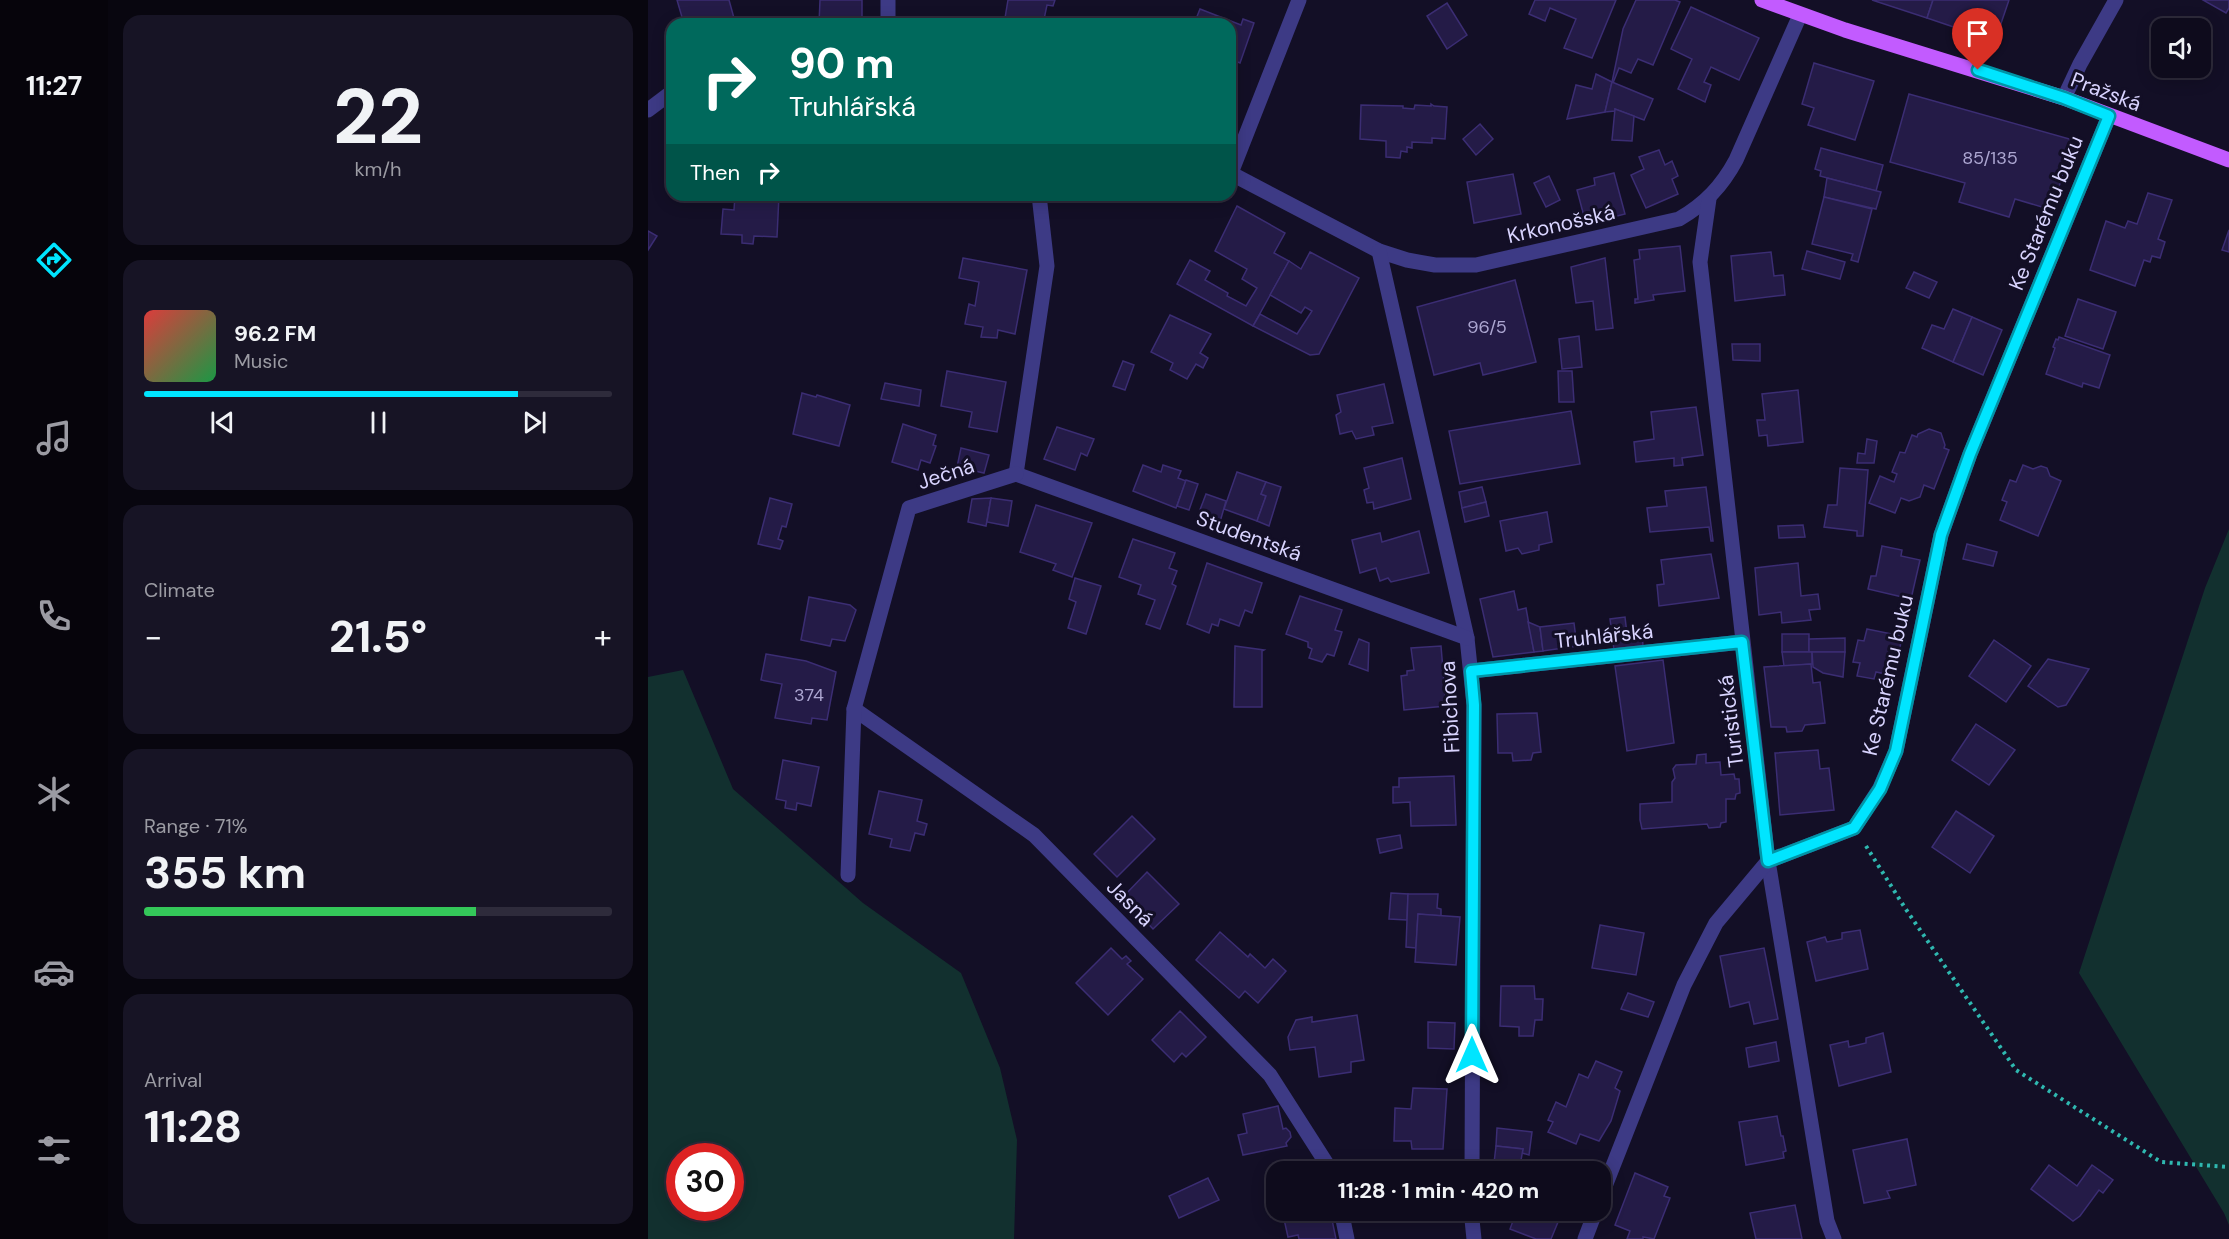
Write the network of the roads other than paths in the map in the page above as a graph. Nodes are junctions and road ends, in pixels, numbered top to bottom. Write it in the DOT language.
graph roads {
  1 [pos="888,0"];
  2 [pos="1299,0"];
  3 [pos="1762,0"];
  4 [pos="2116,0"];
  5 [pos="1800,15"];
  6 [pos="888,18"];
  7 [pos="666,96"];
  8 [pos="2064,98"];
  9 [pos="648,110"];
  10 [pos="2109,116"];
  11 [pos="1236,158"];
  12 [pos="2229,160"];
  13 [pos="1236,176"];
  14 [pos="1709,198"];
  15 [pos="1040,201"];
  16 [pos="1379,251"];
  17 [pos="1016,474"];
  18 [pos="1467,638"];
  19 [pos="1742,642"];
  20 [pos="1471,671"];
  21 [pos="854,709"];
  22 [pos="1768,861"];
  23 [pos="848,875"];
  24 [pos="1325,1161"];
  25 [pos="1472,1161"];
  26 [pos="1611,1171"];
  27 [pos="1343,1221"];
  28 [pos="1473,1221"];
  29 [pos="1592,1221"];
  30 [pos="1347,1239"];
  31 [pos="1474,1239"];
  32 [pos="1585,1239"];
  33 [pos="1834,1239"];
  1 -- 6 [label="street"];
  2 -- 11 [label="street"];
  3 -- 5 [label="main road, Pražská"];
  4 -- 8 [label="street"];
  5 -- 8 [label="main road, Pražská"];
  5 -- 14 [label="street, Krkonošská"];
  7 -- 9 [label="street"];
  8 -- 10 [label="main road, Pražská"];
  10 -- 12 [label="main road, Pražská"];
  10 -- 22 [label="street, Ke Starému buku"];
  13 -- 16 [label="street, Krkonošská"];
  14 -- 16 [label="street, Krkonošská"];
  14 -- 19 [label="street, Turistická"];
  15 -- 17 [label="street"];
  16 -- 18 [label="street, Fibichova"];
  17 -- 18 [label="street, Studentská"];
  17 -- 21 [label="street, Ječná"];
  18 -- 20 [label="street, Fibichova"];
  19 -- 20 [label="street, Truhlářská"];
  19 -- 22 [label="street, Turistická"];
  20 -- 25 [label="street, Fibichova"];
  21 -- 23 [label="street, Ječná"];
  21 -- 24 [label="street, Jasná"];
  22 -- 26 [label="street"];
  22 -- 33 [label="street"];
  27 -- 30 [label="street"];
  28 -- 31 [label="street"];
  29 -- 32 [label="street"];
}
